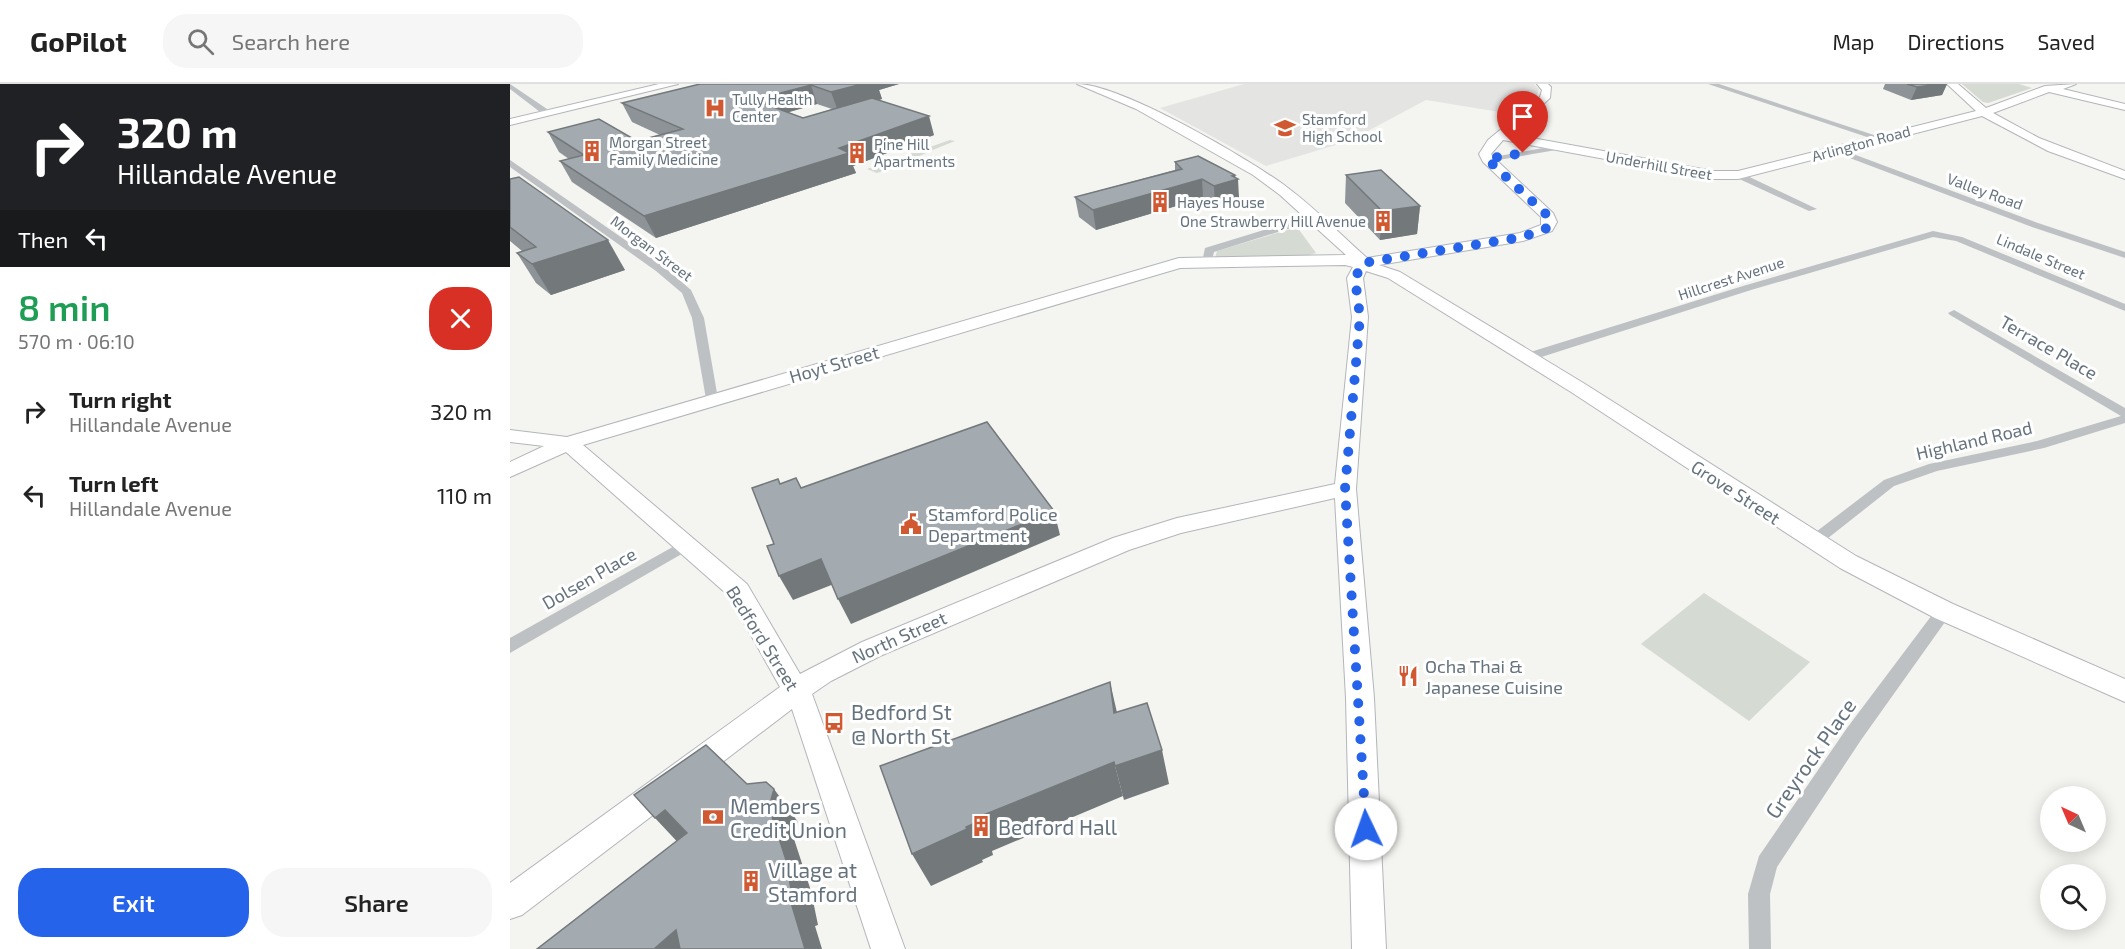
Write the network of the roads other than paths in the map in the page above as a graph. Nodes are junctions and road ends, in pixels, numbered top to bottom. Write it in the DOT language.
graph roads {
  1 [pos="673,84"];
  2 [pos="1082,84"];
  3 [pos="1542,84"];
  4 [pos="1712,84"];
  5 [pos="1952,84"];
  6 [pos="2030,84"];
  7 [pos="2071,84"];
  8 [pos="510,86"];
  9 [pos="2049,88"];
  10 [pos="2125,107"];
  11 [pos="1985,112"];
  12 [pos="547,113"];
  13 [pos="510,122"];
  14 [pos="1500,136"];
  15 [pos="1879,138"];
  16 [pos="1560,147"];
  17 [pos="1837,150"];
  18 [pos="1487,159"];
  19 [pos="510,163"];
  20 [pos="1738,175"];
  21 [pos="2125,175"];
  22 [pos="1812,209"];
  23 [pos="1313,218"];
  24 [pos="1944,234"];
  25 [pos="2125,255"];
  26 [pos="1207,262"];
  27 [pos="1363,263"];
  28 [pos="1162,268"];
  29 [pos="2125,308"];
  30 [pos="1954,313"];
  31 [pos="1528,357"];
  32 [pos="711,399"];
  33 [pos="2125,413"];
  34 [pos="2125,419"];
  35 [pos="510,436"];
  36 [pos="568,443"];
  37 [pos="510,470"];
  38 [pos="1345,489"];
  39 [pos="1812,542"];
  40 [pos="687,544"];
  41 [pos="1944,611"];
  42 [pos="510,646"];
  43 [pos="797,690"];
  44 [pos="2125,691"];
  45 [pos="510,903"];
  46 [pos="888,949"];
  47 [pos="1370,949"];
  48 [pos="1760,949"];
  1 -- 12 [label="street"];
  2 -- 23 [label="street"];
  3 -- 14 [label="street"];
  4 -- 15 [label="street"];
  5 -- 11 [label="street"];
  6 -- 9 [label="street"];
  7 -- 9 [label="street"];
  8 -- 12 [label="street"];
  9 -- 10 [label="street"];
  9 -- 11 [label="street, Arlington Road"];
  11 -- 15 [label="street, Arlington Road"];
  11 -- 21 [label="street"];
  12 -- 13 [label="street"];
  14 -- 16 [label="street, Underhill Street"];
  14 -- 18 [label="street"];
  15 -- 17 [label="street, Arlington Road"];
  16 -- 18 [label="street"];
  16 -- 20 [label="street, Underhill Street"];
  17 -- 20 [label="street, Arlington Road"];
  17 -- 25 [label="street, Valley Road"];
  18 -- 27 [label="street"];
  19 -- 32 [label="street, Morgan Street"];
  20 -- 22 [label="street, Underhill Street"];
  23 -- 26 [label="street"];
  23 -- 27 [label="street"];
  24 -- 29 [label="street, Lindale Street"];
  24 -- 31 [label="street, Hillcrest Avenue"];
  26 -- 27 [label="street, Hoyt Street"];
  26 -- 28 [label="street, Hoyt Street"];
  27 -- 28 [label="street, Hoyt Street"];
  27 -- 31 [label="street, Grove Street"];
  27 -- 38 [label="street"];
  28 -- 32 [label="street, Hoyt Street"];
  30 -- 33 [label="street, Terrace Place"];
  31 -- 39 [label="street, Grove Street"];
  32 -- 36 [label="street, Hoyt Street"];
  34 -- 39 [label="street, Highland Road"];
  35 -- 36 [label="street"];
  36 -- 37 [label="street, Hoyt Street"];
  36 -- 40 [label="street, Bedford Street"];
  38 -- 43 [label="street, North Street"];
  38 -- 47 [label="street"];
  39 -- 41 [label="street, Grove Street"];
  40 -- 42 [label="street, Dolsen Place"];
  40 -- 43 [label="street, Bedford Street"];
  41 -- 44 [label="street, Grove Street"];
  41 -- 48 [label="street, Greyrock Place"];
  43 -- 45 [label="street, North Street"];
  43 -- 46 [label="street, Bedford Street"];
}
